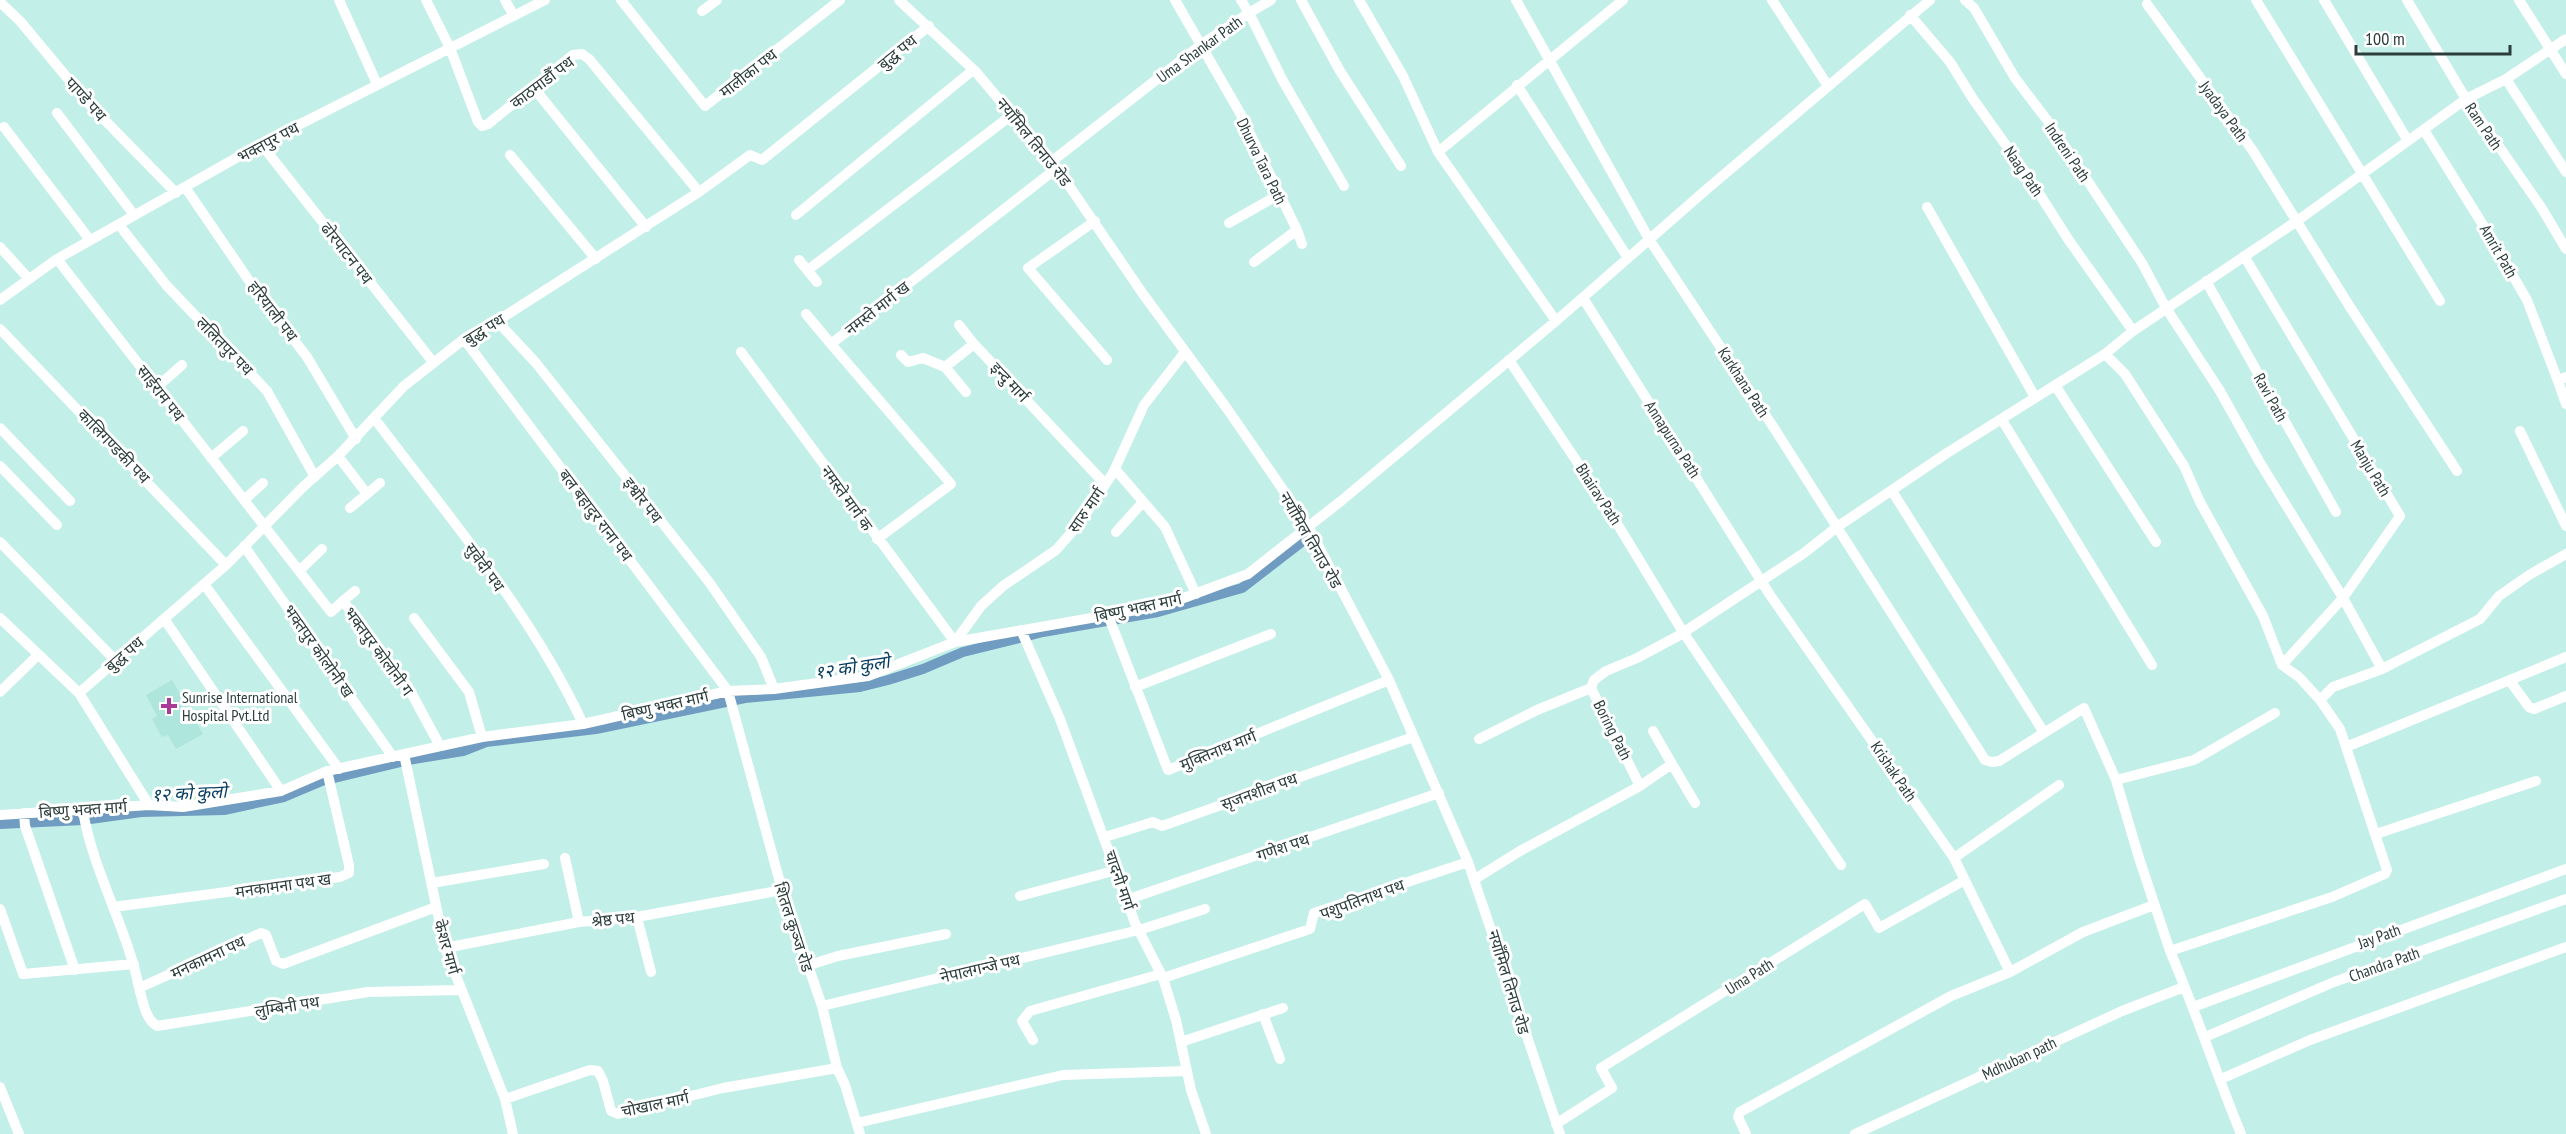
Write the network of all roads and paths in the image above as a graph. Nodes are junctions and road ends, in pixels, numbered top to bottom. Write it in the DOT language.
graph roads {
  1 [pos="339,0"];
  2 [pos="426,0"];
  3 [pos="505,0"];
  4 [pos="545,0"];
  5 [pos="621,0"];
  6 [pos="717,0"];
  7 [pos="840,0"];
  8 [pos="899,0"];
  9 [pos="1175,0"];
  10 [pos="1241,0"];
  11 [pos="1271,0"];
  12 [pos="1301,0"];
  13 [pos="1359,0"];
  14 [pos="1516,0"];
  15 [pos="1623,0"];
  16 [pos="1772,0"];
  17 [pos="1930,0"];
  18 [pos="1965,0"];
  19 [pos="2256,0"];
  20 [pos="2324,0"];
  21 [pos="2407,0"];
  22 [pos="2519,0"];
  23 [pos="0,2"];
  24 [pos="2147,4"];
  25 [pos="702,11"];
  26 [pos="1249,13"];
  27 [pos="1910,15"];
  28 [pos="514,16"];
  29 [pos="929,27"];
  30 [pos="2566,39"];
  31 [pos="1202,44"];
  32 [pos="450,48"];
  33 [pos="2550,50"];
  34 [pos="1549,61"];
  35 [pos="973,69"];
  36 [pos="2566,74"];
  37 [pos="2506,79"];
  38 [pos="377,84"];
  39 [pos="1517,85"];
  40 [pos="1828,86"];
  41 [pos="533,87"];
  42 [pos="2466,99"];
  43 [pos="57,113"];
  44 [pos="1013,114"];
  45 [pos="4,128"];
  46 [pos="2424,130"];
  47 [pos="2408,141"];
  48 [pos="261,144"];
  49 [pos="1438,152"];
  50 [pos="510,155"];
  51 [pos="1054,165"];
  52 [pos="1401,166"];
  53 [pos="2566,172"];
  54 [pos="2362,176"];
  55 [pos="1344,186"];
  56 [pos="180,190"];
  57 [pos="699,192"];
  58 [pos="1278,195"];
  59 [pos="1927,207"];
  60 [pos="796,214"];
  61 [pos="134,215"];
  62 [pos="1095,221"];
  63 [pos="2297,221"];
  64 [pos="1229,223"];
  65 [pos="120,226"];
  66 [pos="646,227"];
  67 [pos="1297,230"];
  68 [pos="1649,239"];
  69 [pos="90,240"];
  70 [pos="1302,244"];
  71 [pos="0,247"];
  72 [pos="2566,249"];
  73 [pos="2244,256"];
  74 [pos="1628,258"];
  75 [pos="57,259"];
  76 [pos="596,259"];
  77 [pos="800,260"];
  78 [pos="1254,262"];
  79 [pos="808,270"];
  80 [pos="29,279"];
  81 [pos="2206,281"];
  82 [pos="817,282"];
  83 [pos="1583,298"];
  84 [pos="0,300"];
  85 [pos="2440,301"];
  86 [pos="2166,308"];
  87 [pos="806,314"];
  88 [pos="497,321"];
  89 [pos="1556,321"];
  90 [pos="958,325"];
  91 [pos="0,329"];
  92 [pos="2133,331"];
  93 [pos="464,339"];
  94 [pos="831,344"];
  95 [pos="974,344"];
  96 [pos="741,352"];
  97 [pos="1185,352"];
  98 [pos="2105,354"];
  99 [pos="901,355"];
  100 [pos="1107,360"];
  101 [pos="1509,360"];
  102 [pos="433,362"];
  103 [pos="182,365"];
  104 [pos="945,367"];
  105 [pos="2562,379"];
  106 [pos="2055,385"];
  107 [pos="157,387"];
  108 [pos="966,392"];
  109 [pos="2035,397"];
  110 [pos="2566,404"];
  111 [pos="374,418"];
  112 [pos="2002,420"];
  113 [pos="0,428"];
  114 [pos="243,431"];
  115 [pos="2520,431"];
  116 [pos="356,438"];
  117 [pos="338,456"];
  118 [pos="211,458"];
  119 [pos="0,466"];
  120 [pos="1115,470"];
  121 [pos="2457,471"];
  122 [pos="315,477"];
  123 [pos="263,483"];
  124 [pos="380,483"];
  125 [pos="1105,484"];
  126 [pos="1892,491"];
  127 [pos="367,494"];
  128 [pos="244,500"];
  129 [pos="70,501"];
  130 [pos="1143,502"];
  131 [pos="350,508"];
  132 [pos="2336,512"];
  133 [pos="57,525"];
  134 [pos="1308,526"];
  135 [pos="2566,526"];
  136 [pos="265,527"];
  137 [pos="1837,527"];
  138 [pos="1116,532"];
  139 [pos="877,539"];
  140 [pos="0,542"];
  141 [pos="2156,542"];
  142 [pos="244,546"];
  143 [pos="322,549"];
  144 [pos="2566,554"];
  145 [pos="226,565"];
  146 [pos="299,571"];
  147 [pos="1761,580"];
  148 [pos="204,584"];
  149 [pos="355,591"];
  150 [pos="1196,594"];
  151 [pos="2343,598"];
  152 [pos="343,601"];
  153 [pos="0,618"];
  154 [pos="414,618"];
  155 [pos="1110,619"];
  156 [pos="165,620"];
  157 [pos="1683,632"];
  158 [pos="1023,634"];
  159 [pos="1271,634"];
  160 [pos="955,642"];
  161 [pos="38,655"];
  162 [pos="2566,657"];
  163 [pos="116,661"];
  164 [pos="2152,665"];
  165 [pos="2282,665"];
  166 [pos="2382,669"];
  167 [pos="1389,680"];
  168 [pos="2510,681"];
  169 [pos="1135,687"];
  170 [pos="1591,688"];
  171 [pos="774,689"];
  172 [pos="728,691"];
  173 [pos="0,692"];
  174 [pos="79,693"];
  175 [pos="2566,696"];
  176 [pos="2320,700"];
  177 [pos="2275,713"];
  178 [pos="583,724"];
  179 [pos="1653,731"];
  180 [pos="2043,731"];
  181 [pos="482,737"];
  182 [pos="1413,737"];
  183 [pos="1479,739"];
  184 [pos="440,746"];
  185 [pos="2346,747"];
  186 [pos="402,758"];
  187 [pos="1672,764"];
  188 [pos="339,769"];
  189 [pos="327,772"];
  190 [pos="2116,780"];
  191 [pos="2536,781"];
  192 [pos="2059,785"];
  193 [pos="1640,786"];
  194 [pos="281,791"];
  195 [pos="1439,794"];
  196 [pos="1695,803"];
  197 [pos="149,805"];
  198 [pos="24,813"];
  199 [pos="0,815"];
  200 [pos="84,816"];
  201 [pos="2376,834"];
  202 [pos="1105,837"];
  203 [pos="565,858"];
  204 [pos="1954,858"];
  205 [pos="1468,862"];
  206 [pos="544,864"];
  207 [pos="1841,865"];
  208 [pos="2566,868"];
  209 [pos="1117,870"];
  210 [pos="1474,879"];
  211 [pos="1965,880"];
  212 [pos="432,883"];
  213 [pos="782,890"];
  214 [pos="1020,896"];
  215 [pos="2566,899"];
  216 [pos="1126,900"];
  217 [pos="2154,905"];
  218 [pos="113,907"];
  219 [pos="436,907"];
  220 [pos="0,909"];
  221 [pos="1205,909"];
  222 [pos="637,917"];
  223 [pos="579,922"];
  224 [pos="1139,930"];
  225 [pos="946,934"];
  226 [pos="2566,947"];
  227 [pos="445,948"];
  228 [pos="2170,951"];
  229 [pos="134,964"];
  230 [pos="806,966"];
  231 [pos="75,970"];
  232 [pos="651,972"];
  233 [pos="2010,972"];
  234 [pos="1162,976"];
  235 [pos="2184,987"];
  236 [pos="140,988"];
  237 [pos="460,990"];
  238 [pos="822,1006"];
  239 [pos="2193,1006"];
  240 [pos="1283,1008"];
  241 [pos="1263,1014"];
  242 [pos="2205,1037"];
  243 [pos="1033,1040"];
  244 [pos="1181,1042"];
  245 [pos="1280,1059"];
  246 [pos="837,1068"];
  247 [pos="1187,1071"];
  248 [pos="2221,1079"];
  249 [pos="0,1087"];
  250 [pos="505,1099"];
  251 [pos="858,1129"];
  252 [pos="1558,1129"];
  253 [pos="19,1134"];
  254 [pos="513,1134"];
  255 [pos="1206,1134"];
  256 [pos="1746,1134"];
  257 [pos="1855,1134"];
  258 [pos="2241,1134"];
  1 -- 38 [label="street"];
  2 -- 32 [label="street"];
  3 -- 28 [label="street"];
  4 -- 28 [label="street, भक्तपुर पथ"];
  5 -- 7 [label="street, मालीका पथ"];
  6 -- 25 [label="street"];
  8 -- 29 [label="street, नयाँमिल तिनाउ रोड"];
  9 -- 31 [label="street, Dhurva Tara Path"];
  10 -- 26 [label="street"];
  11 -- 26 [label="street"];
  12 -- 52 [label="street"];
  13 -- 49 [label="street"];
  14 -- 34 [label="street, Karkhana Path"];
  15 -- 34 [label="street"];
  16 -- 40 [label="street"];
  17 -- 27 [label="street, बिष्णु भक्त मार्ग"];
  18 -- 86 [label="street, Indreni Path"];
  19 -- 54 [label="street"];
  20 -- 47 [label="street"];
  21 -- 42 [label="street, Ram Path"];
  22 -- 33 [label="street"];
  23 -- 56 [label="street, पाण्डे पथ"];
  24 -- 63 [label="street, Jyadaya Path"];
  26 -- 31 [label="street, Uma Shankar Path"];
  26 -- 55 [label="street, Uma Shankar Path"];
  27 -- 40 [label="street, बिष्णु भक्त मार्ग"];
  27 -- 92 [label="street, Naag Path"];
  28 -- 32 [label="street, भक्तपुर पथ"];
  29 -- 35 [label="street, नयाँमिल तिनाउ रोड"];
  29 -- 57 [label="street, बुद्ध पथ"];
  30 -- 33 [label="street, Boring Path"];
  31 -- 51 [label="street, Uma Shankar Path"];
  31 -- 58 [label="street, Dhurva Tara Path"];
  32 -- 38 [label="street, भक्तपुर पथ"];
  32 -- 41 [label="street, काठमाडौँ पथ"];
  33 -- 36 [label="street"];
  33 -- 37 [label="street, Boring Path"];
  34 -- 39 [label="street"];
  34 -- 68 [label="street, Karkhana Path"];
  35 -- 44 [label="street, नयाँमिल तिनाउ रोड"];
  35 -- 60 [label="street"];
  37 -- 42 [label="street, Boring Path"];
  37 -- 53 [label="street"];
  38 -- 48 [label="street, भक्तपुर पथ"];
  39 -- 49 [label="street"];
  39 -- 74 [label="street"];
  40 -- 68 [label="street, बिष्णु भक्त मार्ग"];
  41 -- 57 [label="street, काठमाडौँ पथ"];
  41 -- 66 [label="street"];
  42 -- 46 [label="street, Boring Path"];
  42 -- 72 [label="street, Ram Path"];
  43 -- 61 [label="street"];
  44 -- 51 [label="street, नयाँमिल तिनाउ रोड"];
  44 -- 79 [label="street"];
  45 -- 69 [label="street"];
  46 -- 47 [label="street, Boring Path"];
  46 -- 105 [label="street, Amrit Path"];
  47 -- 54 [label="street, Boring Path"];
  48 -- 56 [label="street, भक्तपुर पथ"];
  48 -- 102 [label="street, ढोरपाटन पथ"];
  49 -- 89 [label="street"];
  50 -- 76 [label="street"];
  51 -- 62 [label="street, नयाँमिल तिनाउ रोड"];
  51 -- 94 [label="street, नमस्ते मार्ग ख"];
  54 -- 63 [label="street, Boring Path"];
  54 -- 85 [label="street"];
  56 -- 61 [label="street, भक्तपुर पथ"];
  56 -- 116 [label="street, हरियाली पथ"];
  57 -- 66 [label="street, बुद्ध पथ"];
  58 -- 64 [label="street"];
  58 -- 67 [label="street, Dhurva Tara Path"];
  59 -- 109 [label="street"];
  61 -- 65 [label="street, भक्तपुर पथ"];
  62 -- 97 [label="street, नयाँमिल तिनाउ रोड"];
  62 -- 100 [label="street"];
  63 -- 73 [label="street, Boring Path"];
  63 -- 121 [label="street, Jyadaya Path"];
  65 -- 69 [label="street, भक्तपुर पथ"];
  65 -- 122 [label="street, ललितपुर पथ"];
  66 -- 76 [label="street, बुद्ध पथ"];
  67 -- 70 [label="street, Dhurva Tara Path"];
  67 -- 78 [label="street"];
  68 -- 74 [label="street, बिष्णु भक्त मार्ग"];
  68 -- 137 [label="street, Karkhana Path"];
  69 -- 75 [label="street, भक्तपुर पथ"];
  71 -- 80 [label="street"];
  73 -- 81 [label="street, Boring Path"];
  73 -- 151 [label="street, Manju Path"];
  74 -- 83 [label="street, बिष्णु भक्त मार्ग"];
  75 -- 80 [label="street, भक्तपुर पथ"];
  75 -- 107 [label="street, साईराम पथ"];
  76 -- 88 [label="street, बुद्ध पथ"];
  77 -- 79 [label="street"];
  79 -- 82 [label="street"];
  80 -- 84 [label="street, भक्तपुर पथ"];
  81 -- 86 [label="street, Boring Path"];
  81 -- 132 [label="street, Ravi Path"];
  83 -- 89 [label="street, बिष्णु भक्त मार्ग"];
  83 -- 147 [label="street, Annapurna Path"];
  86 -- 92 [label="street, Boring Path"];
  86 -- 151 [label="street, Indreni Path"];
  87 -- 94 [label="street"];
  88 -- 93 [label="street, बुद्ध पथ"];
  88 -- 171 [label="street, इश्वोर पथ"];
  89 -- 101 [label="street, बिष्णु भक्त मार्ग"];
  90 -- 95 [label="street, इन्दु मार्ग"];
  91 -- 145 [label="street, कालिगण्डकी पथ"];
  92 -- 98 [label="street, Boring Path"];
  93 -- 102 [label="street, बुद्ध पथ"];
  93 -- 172 [label="street, बल बहादुर राना पथ"];
  94 -- 139 [label="street, नमस्ते मार्ग ख"];
  95 -- 104 [label="street"];
  95 -- 125 [label="street, इन्दु मार्ग"];
  96 -- 139 [label="street, नमस्ते मार्ग क"];
  97 -- 120 [label="street, सारु मार्ग"];
  97 -- 134 [label="street, नयाँमिल तिनाउ रोड"];
  98 -- 106 [label="street, Boring Path"];
  98 -- 165 [label="street"];
  99 -- 104 [label="street"];
  101 -- 134 [label="street, बिष्णु भक्त मार्ग"];
  101 -- 157 [label="street, Bhairav Path"];
  102 -- 111 [label="street, बुद्ध पथ"];
  103 -- 107 [label="street"];
  104 -- 108 [label="street"];
  105 -- 110 [label="street, Amrit Path"];
  106 -- 109 [label="street, Boring Path"];
  106 -- 141 [label="street"];
  107 -- 118 [label="street, साईराम पथ"];
  109 -- 112 [label="street, Boring Path"];
  111 -- 116 [label="street, बुद्ध पथ"];
  111 -- 178 [label="street, सुवेदी पथ"];
  112 -- 126 [label="street, Boring Path"];
  112 -- 164 [label="street"];
  113 -- 129 [label="street"];
  114 -- 118 [label="street"];
  115 -- 135 [label="street"];
  116 -- 117 [label="street, बुद्ध पथ"];
  117 -- 122 [label="street, बुद्ध पथ"];
  117 -- 127 [label="street"];
  118 -- 128 [label="street, साईराम पथ"];
  119 -- 133 [label="street"];
  120 -- 125 [label="street, सारु मार्ग"];
  120 -- 130 [label="street"];
  122 -- 136 [label="street, बुद्ध पथ"];
  123 -- 128 [label="street"];
  124 -- 127 [label="street"];
  125 -- 160 [label="street, सारु मार्ग"];
  126 -- 137 [label="street, Boring Path"];
  126 -- 180 [label="street"];
  127 -- 131 [label="street"];
  128 -- 136 [label="street, साईराम पथ"];
  130 -- 138 [label="street"];
  130 -- 150 [label="street"];
  134 -- 150 [label="street, बिष्णु भक्त मार्ग"];
  134 -- 167 [label="street, नयाँमिल तिनाउ रोड"];
  136 -- 142 [label="street, बुद्ध पथ"];
  136 -- 146 [label="street, भक्तपुर कोलोनी ग"];
  137 -- 147 [label="street, Boring Path"];
  137 -- 180 [label="street, Karkhana Path"];
  139 -- 160 [label="street, नमस्ते मार्ग क"];
  140 -- 163 [label="street"];
  142 -- 145 [label="street, बुद्ध पथ"];
  142 -- 186 [label="street, भक्तपुर कोलोनी ख"];
  143 -- 146 [label="street"];
  144 -- 166 [label="street"];
  145 -- 148 [label="street, बुद्ध पथ"];
  146 -- 152 [label="street, भक्तपुर कोलोनी ग"];
  147 -- 157 [label="street, Boring Path"];
  147 -- 204 [label="street, Krishak Path"];
  148 -- 156 [label="street, बुद्ध पथ"];
  148 -- 188 [label="street"];
  149 -- 152 [label="street"];
  150 -- 155 [label="street, बिष्णु भक्त मार्ग"];
  151 -- 165 [label="street, Manju Path"];
  151 -- 166 [label="street, Indreni Path"];
  152 -- 184 [label="street, भक्तपुर कोलोनी ग"];
  153 -- 161 [label="street"];
  154 -- 181 [label="street"];
  155 -- 158 [label="street, बिष्णु भक्त मार्ग"];
  155 -- 169 [label="street, मुक्तिनाथ मार्ग"];
  156 -- 163 [label="street, बुद्ध पथ"];
  156 -- 194 [label="street"];
  157 -- 170 [label="street, Boring Path"];
  157 -- 207 [label="street, Bhairav Path"];
  158 -- 160 [label="street, बिष्णु भक्त मार्ग"];
  158 -- 202 [label="street, चादनी मार्ग"];
  159 -- 169 [label="street"];
  160 -- 171 [label="street, बिष्णु भक्त मार्ग"];
  161 -- 173 [label="street"];
  161 -- 174 [label="street"];
  162 -- 168 [label="street"];
  163 -- 174 [label="street, बुद्ध पथ"];
  165 -- 176 [label="street"];
  166 -- 176 [label="street"];
  167 -- 169 [label="street, मुक्तिनाथ मार्ग"];
  167 -- 182 [label="street, नयाँमिल तिनाउ रोड"];
  168 -- 175 [label="street"];
  168 -- 185 [label="street"];
  170 -- 183 [label="street"];
  170 -- 193 [label="street, Boring Path"];
  171 -- 172 [label="street, बिष्णु भक्त मार्ग"];
  172 -- 178 [label="street, बिष्णु भक्त मार्ग"];
  172 -- 213 [label="street, शितल कुञ्ज रोड"];
  174 -- 197 [label="street"];
  176 -- 185 [label="street"];
  177 -- 190 [label="street"];
  178 -- 181 [label="street, बिष्णु भक्त मार्ग"];
  179 -- 187 [label="street"];
  180 -- 190 [label="street"];
  181 -- 184 [label="street, बिष्णु भक्त मार्ग"];
  182 -- 195 [label="street, नयाँमिल तिनाउ रोड"];
  182 -- 202 [label="street, सृजनशील पथ"];
  184 -- 186 [label="street, बिष्णु भक्त मार्ग"];
  185 -- 201 [label="street"];
  186 -- 188 [label="street, बिष्णु भक्त मार्ग"];
  186 -- 212 [label="street, केशर मार्ग"];
  187 -- 193 [label="street"];
  187 -- 196 [label="street"];
  188 -- 189 [label="street, बिष्णु भक्त मार्ग"];
  189 -- 194 [label="street, बिष्णु भक्त मार्ग"];
  189 -- 218 [label="street, मनकामना पथ ख"];
  190 -- 217 [label="street"];
  191 -- 201 [label="street"];
  192 -- 204 [label="street"];
  193 -- 210 [label="street"];
  194 -- 197 [label="street, बिष्णु भक्त मार्ग"];
  195 -- 205 [label="street, नयाँमिल तिनाउ रोड"];
  195 -- 216 [label="street, गणेश पथ"];
  197 -- 200 [label="street, बिष्णु भक्त मार्ग"];
  198 -- 199 [label="street, बिष्णु भक्त मार्ग"];
  198 -- 200 [label="street, बिष्णु भक्त मार्ग"];
  198 -- 231 [label="street"];
  200 -- 218 [label="street"];
  201 -- 228 [label="street"];
  202 -- 209 [label="street, चादनी मार्ग"];
  203 -- 223 [label="street"];
  204 -- 211 [label="street, Krishak Path"];
  205 -- 210 [label="street, नयाँमिल तिनाउ रोड"];
  205 -- 234 [label="street, पशुपतिनाथ पथ"];
  206 -- 212 [label="street"];
  208 -- 239 [label="street, Jay Path"];
  209 -- 214 [label="street"];
  209 -- 216 [label="street, चादनी मार्ग"];
  210 -- 252 [label="street, नयाँमिल तिनाउ रोड"];
  211 -- 233 [label="street, Krishak Path"];
  211 -- 252 [label="street, Uma Path"];
  212 -- 219 [label="street, केशर मार्ग"];
  213 -- 222 [label="street, श्रेष्ठ पथ"];
  213 -- 230 [label="street, शितल कुञ्ज रोड"];
  215 -- 242 [label="street, Chandra Path"];
  216 -- 224 [label="street, चादनी मार्ग"];
  217 -- 228 [label="street"];
  217 -- 233 [label="street"];
  218 -- 229 [label="street"];
  219 -- 227 [label="street, केशर मार्ग"];
  219 -- 236 [label="street, मनकामना पथ"];
  220 -- 231 [label="street"];
  221 -- 224 [label="street, नेपालगन्जे पथ"];
  222 -- 223 [label="street, श्रेष्ठ पथ"];
  222 -- 232 [label="street"];
  223 -- 227 [label="street, श्रेष्ठ पथ"];
  224 -- 234 [label="street, चादनी मार्ग"];
  224 -- 238 [label="street, नेपालगन्जे पथ"];
  225 -- 230 [label="street"];
  226 -- 248 [label="street"];
  227 -- 237 [label="street, केशर मार्ग"];
  228 -- 235 [label="street"];
  229 -- 231 [label="street"];
  229 -- 236 [label="street"];
  230 -- 238 [label="street, शितल कुञ्ज रोड"];
  233 -- 256 [label="street"];
  234 -- 243 [label="street"];
  234 -- 244 [label="street, चादनी मार्ग"];
  235 -- 239 [label="street"];
  235 -- 257 [label="street, Mdhuban path"];
  236 -- 237 [label="street, लुम्बिनी पथ"];
  237 -- 250 [label="street, केशर मार्ग"];
  238 -- 246 [label="street, शितल कुञ्ज रोड"];
  239 -- 242 [label="street"];
  240 -- 241 [label="street"];
  241 -- 244 [label="street"];
  241 -- 245 [label="street"];
  242 -- 248 [label="street"];
  244 -- 247 [label="street, चादनी मार्ग"];
  246 -- 250 [label="street, चोखाल मार्ग"];
  246 -- 251 [label="street, शितल कुञ्ज रोड"];
  247 -- 251 [label="street"];
  247 -- 255 [label="street, चादनी मार्ग"];
  248 -- 258 [label="street"];
  249 -- 253 [label="street"];
  250 -- 254 [label="street, केशर मार्ग"];
}
